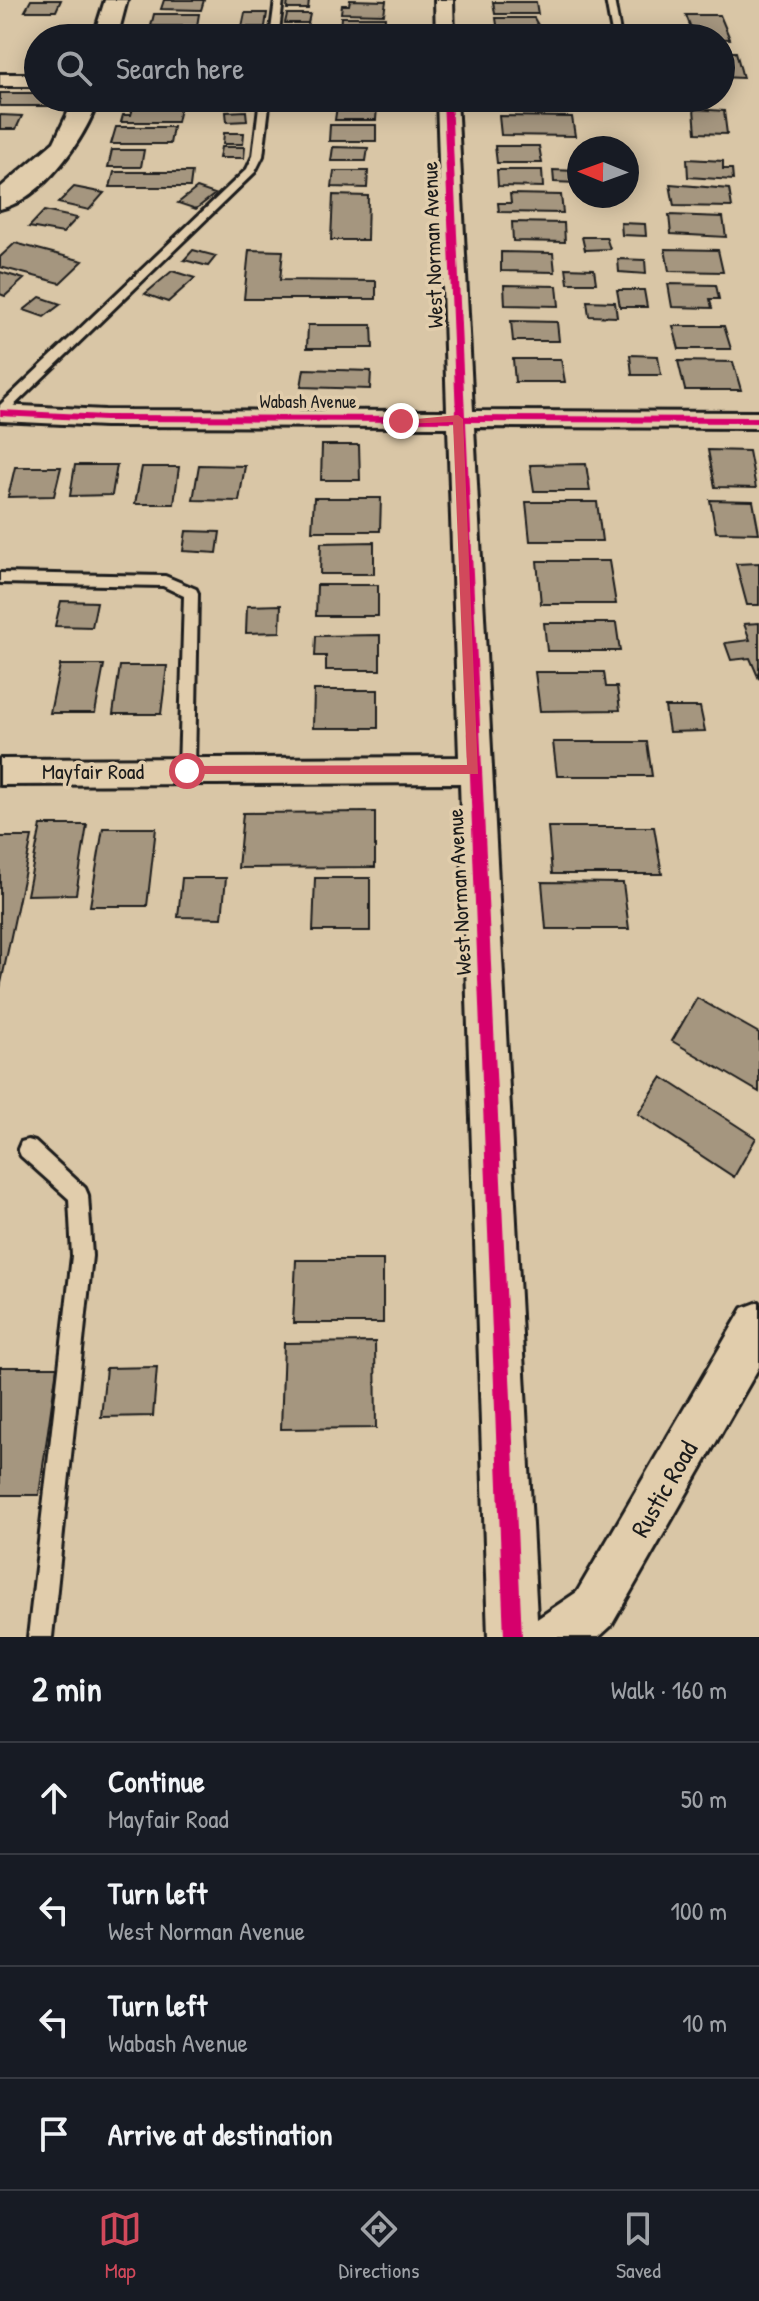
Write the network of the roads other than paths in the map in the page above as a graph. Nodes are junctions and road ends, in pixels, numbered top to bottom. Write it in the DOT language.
graph roads {
  1 [pos="116,0"];
  2 [pos="279,0"];
  3 [pos="444,0"];
  4 [pos="610,0"];
  5 [pos="109,24"];
  6 [pos="276,24"];
  7 [pos="445,24"];
  8 [pos="614,24"];
  9 [pos="0,80"];
  10 [pos="24,80"];
  11 [pos="83,112"];
  12 [pos="263,112"];
  13 [pos="447,112"];
  14 [pos="0,201"];
  15 [pos="0,413"];
  16 [pos="458,419"];
  17 [pos="759,420"];
  18 [pos="0,578"];
  19 [pos="473,770"];
  20 [pos="187,771"];
  21 [pos="0,772"];
  22 [pos="28,1149"];
  23 [pos="759,1324"];
  24 [pos="40,1637"];
  25 [pos="513,1637"];
  26 [pos="553,1637"];
  1 -- 5 [label="street"];
  2 -- 6 [label="lane"];
  3 -- 7 [label="street"];
  4 -- 8 [label="lane"];
  9 -- 10 [label="street"];
  11 -- 14 [label="street"];
  12 -- 15 [label="lane"];
  13 -- 16 [label="street, West Norman Avenue"];
  15 -- 16 [label="street, Wabash Avenue"];
  16 -- 17 [label="street, Wabash Avenue"];
  16 -- 19 [label="street, West Norman Avenue"];
  18 -- 20 [label="lane"];
  19 -- 20 [label="street, Mayfair Road"];
  19 -- 25 [label="street, West Norman Avenue"];
  20 -- 21 [label="street, Mayfair Road"];
  22 -- 24 [label="lane"];
  23 -- 26 [label="street, Rustic Road"];
}
